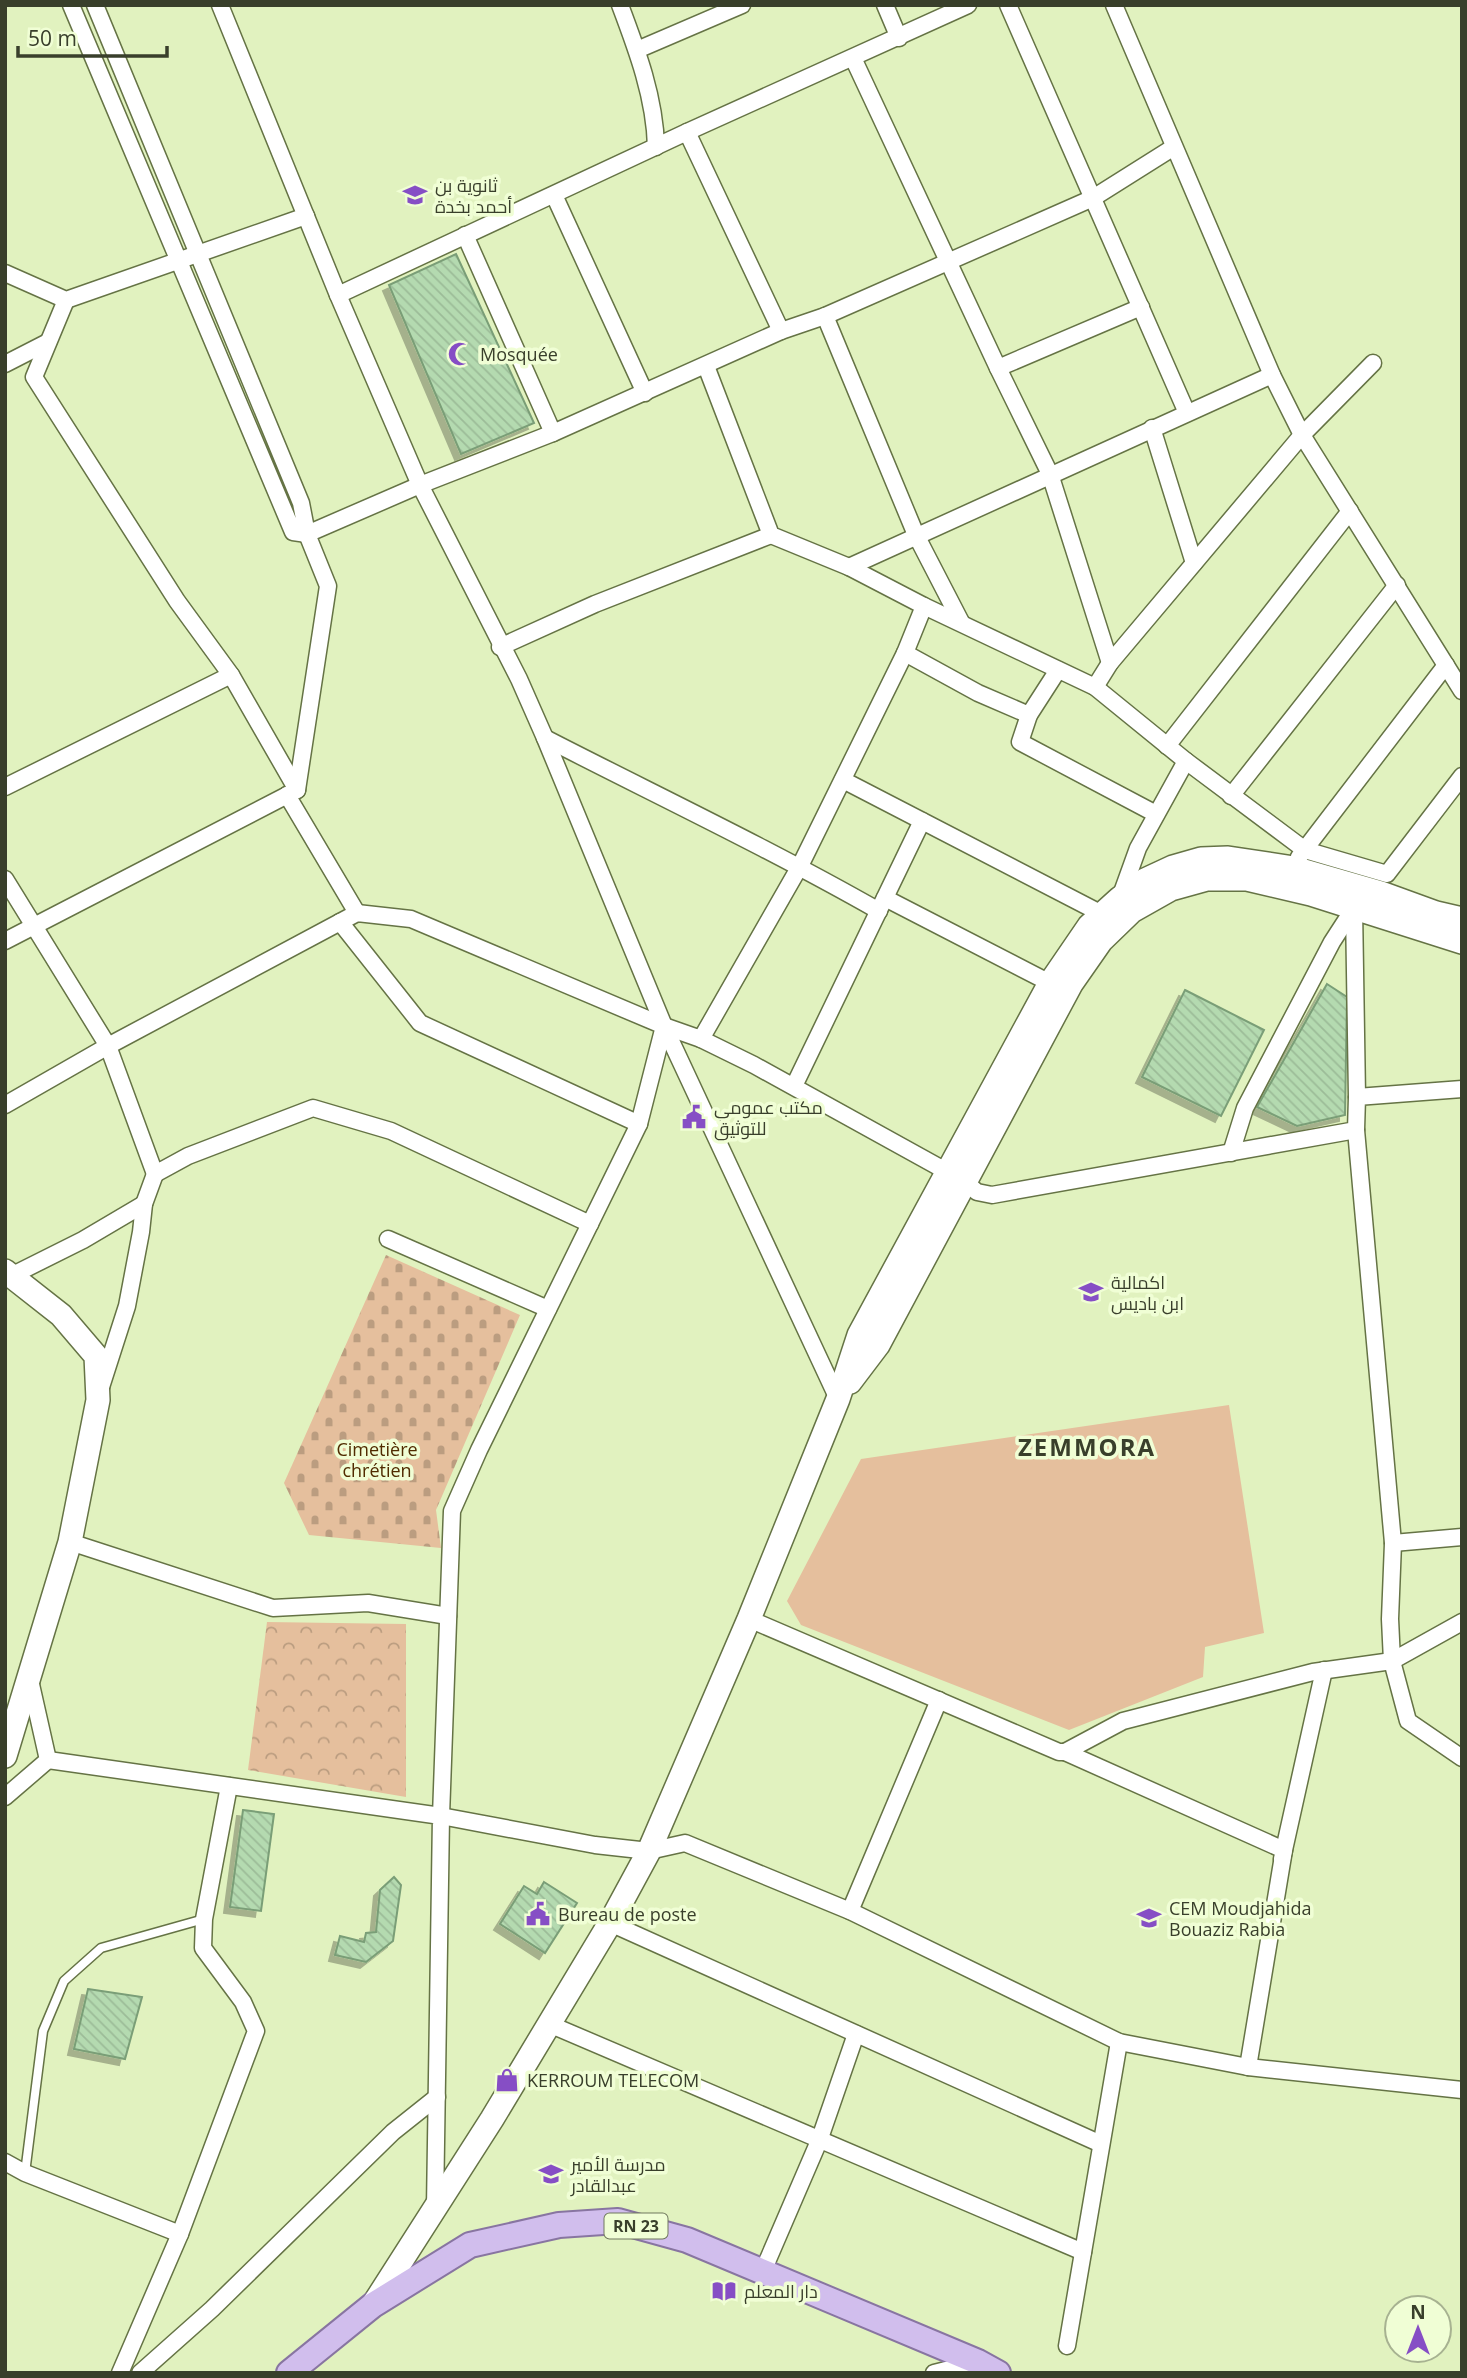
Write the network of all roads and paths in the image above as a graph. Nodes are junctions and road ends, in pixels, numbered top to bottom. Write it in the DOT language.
graph roads {
  1 [pos="72,5"];
  2 [pos="95,5"];
  3 [pos="220,5"];
  4 [pos="620,5"];
  5 [pos="742,5"];
  6 [pos="885,5"];
  7 [pos="968,5"];
  8 [pos="1007,5"];
  9 [pos="1114,5"];
  10 [pos="723,10"];
  11 [pos="898,38"];
  12 [pos="637,50"];
  13 [pos="853,58"];
  14 [pos="687,132"];
  15 [pos="656,147"];
  16 [pos="1174,147"];
  17 [pos="554,195"];
  18 [pos="1093,198"];
  19 [pos="306,216"];
  20 [pos="465,235"];
  21 [pos="197,252"];
  22 [pos="179,260"];
  23 [pos="948,261"];
  24 [pos="5,273"];
  25 [pos="338,295"];
  26 [pos="66,300"];
  27 [pos="1141,307"];
  28 [pos="825,316"];
  29 [pos="781,331"];
  30 [pos="48,342"];
  31 [pos="1373,363"];
  32 [pos="5,364"];
  33 [pos="706,366"];
  34 [pos="998,368"];
  35 [pos="1272,375"];
  36 [pos="645,393"];
  37 [pos="1187,413"];
  38 [pos="1152,428"];
  39 [pos="552,433"];
  40 [pos="1302,435"];
  41 [pos="1050,474"];
  42 [pos="420,485"];
  43 [pos="1350,511"];
  44 [pos="307,534"];
  45 [pos="771,535"];
  46 [pos="916,535"];
  47 [pos="1194,563"];
  48 [pos="849,567"];
  49 [pos="1397,585"];
  50 [pos="925,606"];
  51 [pos="961,622"];
  52 [pos="500,647"];
  53 [pos="905,653"];
  54 [pos="1110,663"];
  55 [pos="1446,665"];
  56 [pos="1058,670"];
  57 [pos="231,675"];
  58 [pos="1095,687"];
  59 [pos="1462,691"];
  60 [pos="1029,715"];
  61 [pos="545,738"];
  62 [pos="1167,746"];
  63 [pos="1186,761"];
  64 [pos="1462,776"];
  65 [pos="843,780"];
  66 [pos="5,787"];
  67 [pos="292,792"];
  68 [pos="1231,796"];
  69 [pos="1156,814"];
  70 [pos="922,821"];
  71 [pos="1298,859"];
  72 [pos="800,866"];
  73 [pos="5,879"];
  74 [pos="1120,898"];
  75 [pos="882,904"];
  76 [pos="1354,908"];
  77 [pos="357,913"];
  78 [pos="1102,914"];
  79 [pos="1462,919"];
  80 [pos="340,922"];
  81 [pos="34,926"];
  82 [pos="5,941"];
  83 [pos="1462,942"];
  84 [pos="1050,983"];
  85 [pos="664,1026"];
  86 [pos="701,1038"];
  87 [pos="108,1046"];
  88 [pos="794,1086"];
  89 [pos="1462,1089"];
  90 [pos="1357,1097"];
  91 [pos="5,1105"];
  92 [pos="639,1124"];
  93 [pos="1356,1130"];
  94 [pos="1231,1153"];
  95 [pos="155,1174"];
  96 [pos="955,1176"];
  97 [pos="144,1204"];
  98 [pos="590,1224"];
  99 [pos="388,1239"];
  100 [pos="8,1273"];
  101 [pos="548,1309"];
  102 [pos="838,1399"];
  103 [pos="98,1400"];
  104 [pos="1462,1537"];
  105 [pos="70,1542"];
  106 [pos="1393,1543"];
  107 [pos="449,1616"];
  108 [pos="749,1619"];
  109 [pos="1462,1622"];
  110 [pos="1444,1632"];
  111 [pos="1462,1639"];
  112 [pos="1392,1661"];
  113 [pos="1324,1670"];
  114 [pos="29,1678"];
  115 [pos="939,1700"];
  116 [pos="1065,1752"];
  117 [pos="5,1756"];
  118 [pos="1462,1758"];
  119 [pos="48,1760"];
  120 [pos="229,1786"];
  121 [pos="5,1797"];
  122 [pos="441,1816"];
  123 [pos="649,1851"];
  124 [pos="1282,1860"];
  125 [pos="850,1911"];
  126 [pos="204,1919"];
  127 [pos="610,1923"];
  128 [pos="549,2024"];
  129 [pos="856,2034"];
  130 [pos="1119,2042"];
  131 [pos="1248,2067"];
  132 [pos="1462,2090"];
  133 [pos="437,2097"];
  134 [pos="819,2141"];
  135 [pos="1101,2144"];
  136 [pos="5,2162"];
  137 [pos="25,2173"];
  138 [pos="435,2208"];
  139 [pos="180,2234"];
  140 [pos="1083,2252"];
  141 [pos="763,2270"];
  142 [pos="373,2305"];
  143 [pos="1067,2346"];
  144 [pos="988,2367"];
  145 [pos="120,2373"];
  146 [pos="140,2373"];
  147 [pos="289,2373"];
  148 [pos="934,2373"];
  1 -- 22 [label="street"];
  2 -- 21 [label="street"];
  3 -- 19 [label="street"];
  4 -- 12 [label="street"];
  5 -- 10 [label="street"];
  6 -- 11 [label="street"];
  7 -- 11 [label="street"];
  8 -- 18 [label="street"];
  9 -- 16 [label="street"];
  10 -- 12 [label="street"];
  11 -- 13 [label="street"];
  12 -- 15 [label="street"];
  13 -- 14 [label="street"];
  13 -- 23 [label="street"];
  14 -- 15 [label="street"];
  14 -- 29 [label="street"];
  15 -- 17 [label="street"];
  16 -- 18 [label="street"];
  16 -- 35 [label="street"];
  17 -- 20 [label="street"];
  17 -- 36 [label="street"];
  18 -- 23 [label="street"];
  18 -- 27 [label="street"];
  19 -- 21 [label="street"];
  19 -- 25 [label="street"];
  20 -- 25 [label="street"];
  20 -- 39 [label="street"];
  21 -- 22 [label="street"];
  21 -- 44 [label="street"];
  22 -- 26 [label="street"];
  22 -- 44 [label="street"];
  23 -- 28 [label="street"];
  23 -- 34 [label="street"];
  24 -- 26 [label="street"];
  25 -- 42 [label="street"];
  26 -- 30 [label="street"];
  27 -- 34 [label="street"];
  27 -- 37 [label="street"];
  28 -- 29 [label="street"];
  28 -- 46 [label="street"];
  29 -- 33 [label="street"];
  30 -- 32 [label="street"];
  30 -- 57 [label="street"];
  31 -- 40 [label="street"];
  33 -- 36 [label="street"];
  33 -- 45 [label="street"];
  34 -- 41 [label="street"];
  35 -- 37 [label="street"];
  35 -- 40 [label="street"];
  36 -- 39 [label="street"];
  37 -- 38 [label="street"];
  38 -- 41 [label="street"];
  38 -- 47 [label="street"];
  39 -- 42 [label="street"];
  40 -- 43 [label="street"];
  40 -- 47 [label="street"];
  41 -- 46 [label="street"];
  41 -- 54 [label="street"];
  42 -- 44 [label="street"];
  42 -- 52 [label="street"];
  43 -- 49 [label="street"];
  43 -- 62 [label="street"];
  44 -- 67 [label="street"];
  45 -- 48 [label="street"];
  45 -- 52 [label="street"];
  46 -- 48 [label="street"];
  46 -- 51 [label="street"];
  47 -- 54 [label="street"];
  48 -- 50 [label="street"];
  49 -- 55 [label="street"];
  49 -- 68 [label="street"];
  50 -- 51 [label="street"];
  50 -- 53 [label="street"];
  51 -- 56 [label="street"];
  52 -- 61 [label="street"];
  53 -- 60 [label="street"];
  53 -- 65 [label="street"];
  54 -- 58 [label="street"];
  55 -- 59 [label="street"];
  55 -- 71 [label="street"];
  56 -- 58 [label="street"];
  56 -- 60 [label="street"];
  57 -- 66 [label="street"];
  57 -- 67 [label="street"];
  58 -- 62 [label="street"];
  60 -- 69 [label="street"];
  61 -- 72 [label="street"];
  61 -- 85 [label="street"];
  62 -- 63 [label="street"];
  63 -- 68 [label="street"];
  63 -- 69 [label="street"];
  64 -- 71 [label="street"];
  65 -- 70 [label="street"];
  65 -- 72 [label="street"];
  67 -- 77 [label="street"];
  67 -- 81 [label="street"];
  68 -- 71 [label="street"];
  69 -- 74 [label="street"];
  70 -- 75 [label="street"];
  70 -- 78 [label="street"];
  71 -- 74 [label="main road"];
  71 -- 79 [label="main road"];
  72 -- 75 [label="street"];
  72 -- 86 [label="street"];
  73 -- 81 [label="street"];
  74 -- 78 [label="main road"];
  75 -- 84 [label="street"];
  75 -- 88 [label="street"];
  76 -- 83 [label="main road"];
  76 -- 90 [label="street"];
  76 -- 94 [label="street"];
  76 -- 96 [label="main road"];
  77 -- 80 [label="street"];
  77 -- 85 [label="street"];
  78 -- 84 [label="main road"];
  80 -- 87 [label="street"];
  80 -- 92 [label="street"];
  81 -- 82 [label="street"];
  81 -- 87 [label="street"];
  84 -- 96 [label="main road"];
  85 -- 86 [label="street"];
  85 -- 92 [label="street"];
  85 -- 102 [label="street"];
  86 -- 88 [label="street"];
  87 -- 91 [label="street"];
  87 -- 95 [label="street"];
  88 -- 96 [label="street"];
  89 -- 90 [label="street"];
  90 -- 93 [label="street"];
  92 -- 98 [label="street"];
  93 -- 94 [label="street"];
  93 -- 106 [label="street"];
  94 -- 96 [label="street"];
  95 -- 97 [label="street"];
  95 -- 98 [label="street"];
  96 -- 102 [label="main road"];
  97 -- 100 [label="street"];
  97 -- 103 [label="street"];
  98 -- 101 [label="street"];
  99 -- 101 [label="street"];
  100 -- 103 [label="main road"];
  101 -- 107 [label="street"];
  102 -- 108 [label="main road"];
  103 -- 105 [label="main road"];
  104 -- 106 [label="street"];
  105 -- 107 [label="street"];
  105 -- 114 [label="main road"];
  106 -- 112 [label="street"];
  107 -- 122 [label="street"];
  108 -- 115 [label="street"];
  108 -- 123 [label="main road"];
  109 -- 110 [label="street"];
  110 -- 111 [label="street"];
  110 -- 112 [label="street"];
  112 -- 113 [label="street"];
  112 -- 118 [label="street"];
  113 -- 116 [label="street"];
  113 -- 124 [label="street"];
  114 -- 117 [label="main road"];
  114 -- 119 [label="street"];
  115 -- 116 [label="street"];
  115 -- 125 [label="street"];
  116 -- 124 [label="street"];
  119 -- 120 [label="street"];
  119 -- 121 [label="street"];
  120 -- 122 [label="street"];
  120 -- 126 [label="street"];
  122 -- 123 [label="street"];
  122 -- 133 [label="street"];
  123 -- 125 [label="street"];
  123 -- 127 [label="main road"];
  124 -- 131 [label="street"];
  125 -- 130 [label="street"];
  126 -- 137 [label="lane"];
  126 -- 139 [label="street"];
  127 -- 128 [label="main road"];
  127 -- 129 [label="street"];
  128 -- 134 [label="street"];
  128 -- 138 [label="main road"];
  129 -- 134 [label="street"];
  129 -- 135 [label="street"];
  130 -- 131 [label="street"];
  130 -- 135 [label="street"];
  131 -- 132 [label="street"];
  133 -- 138 [label="street"];
  133 -- 146 [label="street"];
  134 -- 140 [label="street"];
  134 -- 141 [label="street"];
  135 -- 140 [label="street"];
  136 -- 137 [label="street"];
  137 -- 139 [label="street"];
  138 -- 142 [label="main road"];
  139 -- 145 [label="street"];
  140 -- 143 [label="street"];
  141 -- 142 [label="main road, RN 23"];
  141 -- 144 [label="main road, RN 23"];
  142 -- 147 [label="main road, RN 23"];
  144 -- 148 [label="street"];
}
